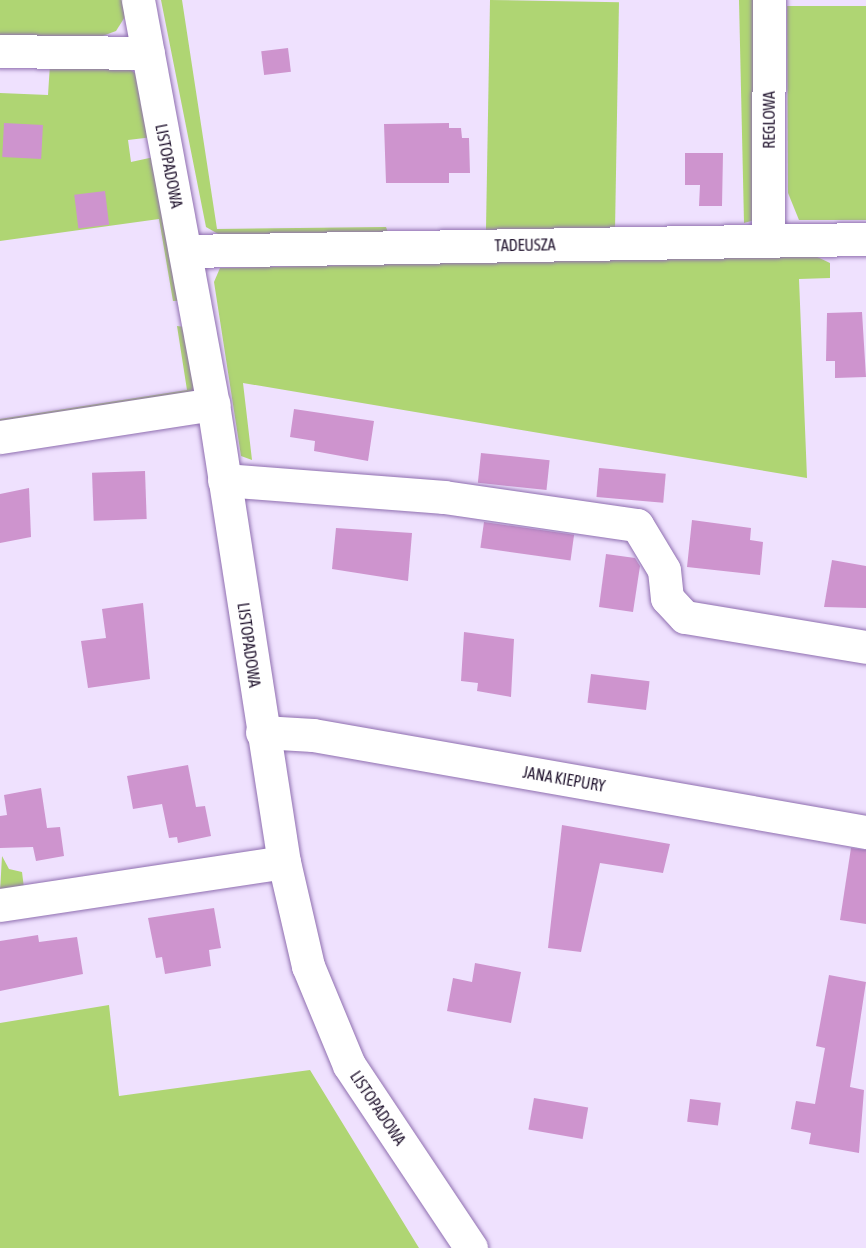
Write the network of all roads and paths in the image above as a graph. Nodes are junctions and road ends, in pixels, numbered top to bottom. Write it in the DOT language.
graph roads {
  1 [pos="138,0"];
  2 [pos="769,0"];
  3 [pos="0,51"];
  4 [pos="148,53"];
  5 [pos="866,239"];
  6 [pos="768,240"];
  7 [pos="185,251"];
  8 [pos="213,404"];
  9 [pos="0,437"];
  10 [pos="224,480"];
  11 [pos="866,646"];
  12 [pos="262,732"];
  13 [pos="866,832"];
  14 [pos="284,862"];
  15 [pos="0,905"];
  16 [pos="471,1248"];
  1 -- 4 [label="street, LISTOPADOWA"];
  2 -- 6 [label="street, REGLOWA"];
  3 -- 4 [label="street"];
  4 -- 7 [label="street, LISTOPADOWA"];
  5 -- 6 [label="street, TADEUSZA"];
  6 -- 7 [label="street, TADEUSZA"];
  7 -- 8 [label="street, LISTOPADOWA"];
  8 -- 9 [label="street"];
  8 -- 10 [label="street, LISTOPADOWA"];
  10 -- 11 [label="street"];
  10 -- 12 [label="street, LISTOPADOWA"];
  12 -- 13 [label="street, JANA KIEPURY"];
  12 -- 14 [label="street, LISTOPADOWA"];
  14 -- 15 [label="street"];
  14 -- 16 [label="street, LISTOPADOWA"];
}
